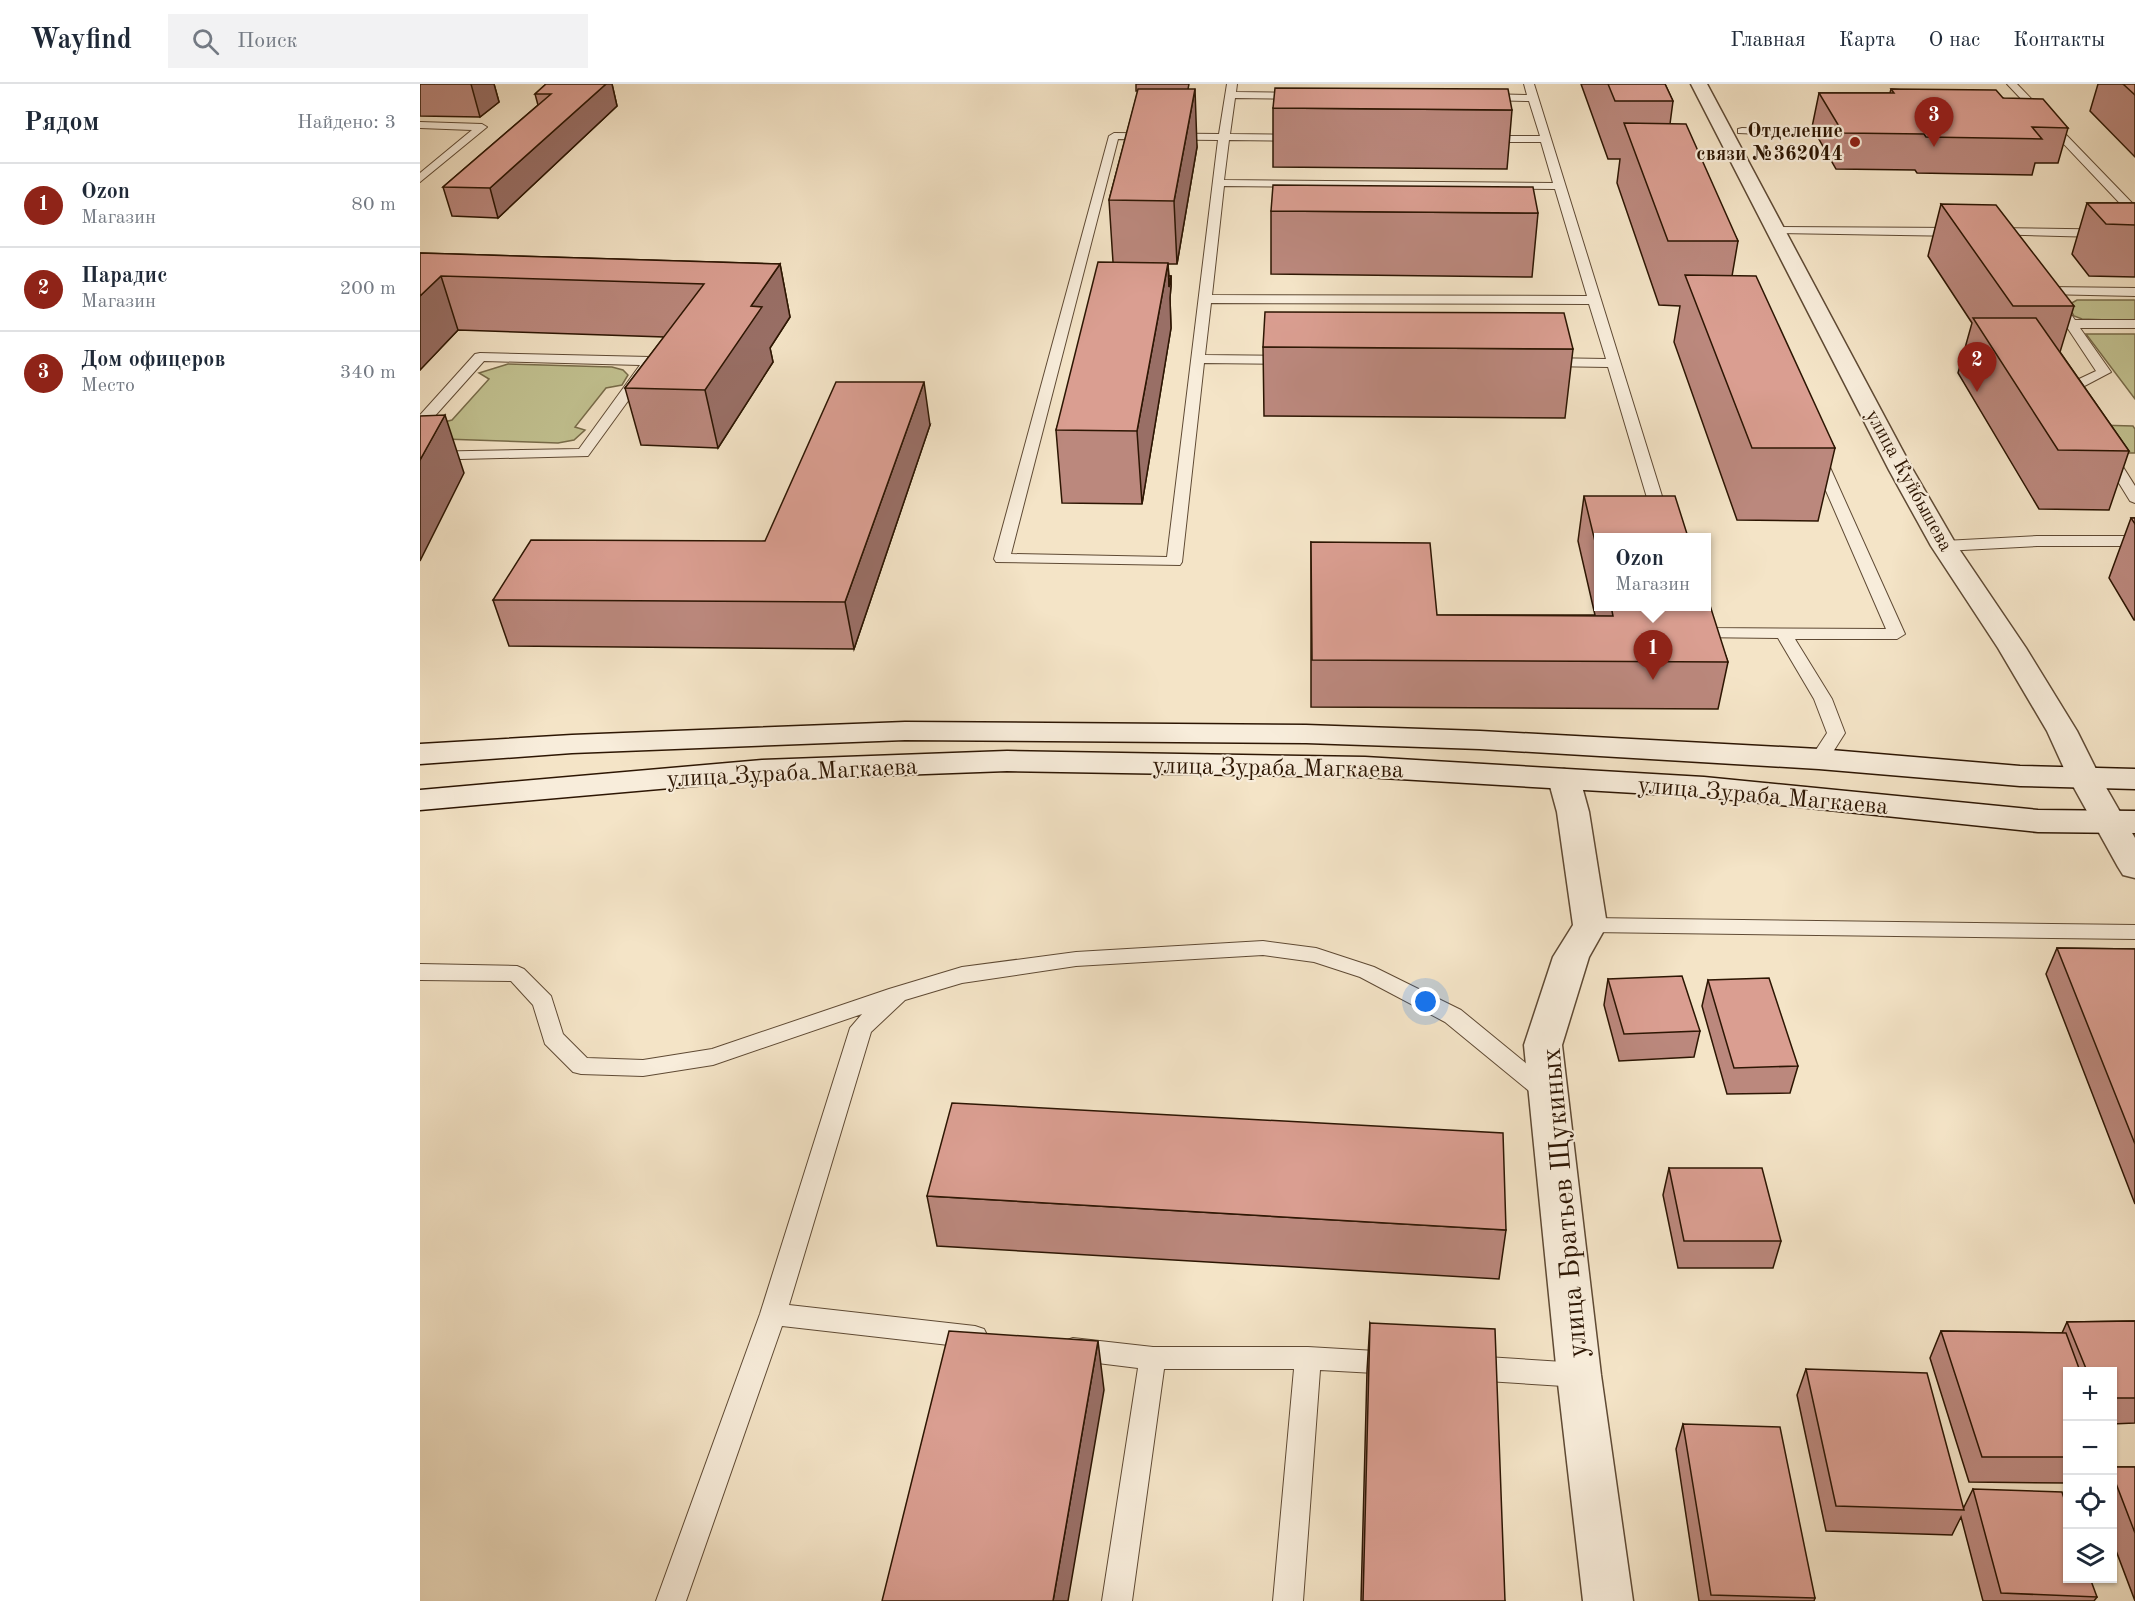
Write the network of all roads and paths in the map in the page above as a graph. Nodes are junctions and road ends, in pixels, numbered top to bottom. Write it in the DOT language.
graph roads {
  1 [pos="1529,84"];
  2 [pos="1699,84"];
  3 [pos="2012,84"];
  4 [pos="1231,90"];
  5 [pos="1308,96"];
  6 [pos="1476,97"];
  7 [pos="1533,98"];
  8 [pos="420,125"];
  9 [pos="1742,131"];
  10 [pos="1815,133"];
  11 [pos="1224,137"];
  12 [pos="1314,138"];
  13 [pos="1474,139"];
  14 [pos="1545,139"];
  15 [pos="420,179"];
  16 [pos="1218,183"];
  17 [pos="1560,186"];
  18 [pos="2135,213"];
  19 [pos="1778,231"];
  20 [pos="2009,232"];
  21 [pos="2135,234"];
  22 [pos="2020,249"];
  23 [pos="2135,292"];
  24 [pos="1205,299"];
  25 [pos="1595,300"];
  26 [pos="2071,324"];
  27 [pos="2135,324"];
  28 [pos="1197,359"];
  29 [pos="1308,360"];
  30 [pos="1532,362"];
  31 [pos="1615,363"];
  32 [pos="2079,409"];
  33 [pos="420,424"];
  34 [pos="1809,438"];
  35 [pos="2098,439"];
  36 [pos="420,456"];
  37 [pos="2135,498"];
  38 [pos="1666,533"];
  39 [pos="2135,541"];
  40 [pos="1944,546"];
  41 [pos="1692,611"];
  42 [pos="1783,633"];
  43 [pos="420,754"];
  44 [pos="1819,759"];
  45 [pos="2084,777"];
  46 [pos="1564,779"];
  47 [pos="2135,779"];
  48 [pos="420,800"];
  49 [pos="2121,822"];
  50 [pos="2135,867"];
  51 [pos="1590,925"];
  52 [pos="2135,932"];
  53 [pos="420,972"];
  54 [pos="897,994"];
  55 [pos="1549,1095"];
  56 [pos="773,1314"];
  57 [pos="999,1340"];
  58 [pos="1046,1346"];
  59 [pos="1153,1358"];
  60 [pos="1308,1358"];
  61 [pos="1414,1365"];
  62 [pos="1449,1367"];
  63 [pos="1579,1375"];
  64 [pos="671,1601"];
  65 [pos="1117,1601"];
  66 [pos="1288,1601"];
  67 [pos="1608,1601"];
  1 -- 7 [label="lane"];
  2 -- 19 [label="main road, улица Куйбышева"];
  3 -- 18 [label="lane"];
  4 -- 5 [label="lane"];
  4 -- 11 [label="lane"];
  6 -- 7 [label="lane"];
  7 -- 14 [label="lane"];
  8 -- 15 [label="lane"];
  9 -- 10 [label="lane"];
  11 -- 12 [label="lane"];
  11 -- 16 [label="lane"];
  11 -- 28 [label="lane"];
  13 -- 14 [label="lane"];
  14 -- 17 [label="lane"];
  16 -- 17 [label="lane"];
  16 -- 24 [label="lane"];
  17 -- 25 [label="lane"];
  19 -- 20 [label="lane"];
  19 -- 40 [label="main road, улица Куйбышева"];
  20 -- 21 [label="lane"];
  20 -- 22 [label="lane"];
  23 -- 26 [label="lane"];
  24 -- 25 [label="lane"];
  24 -- 28 [label="lane"];
  25 -- 31 [label="lane"];
  26 -- 27 [label="lane"];
  26 -- 32 [label="lane"];
  28 -- 29 [label="lane"];
  30 -- 31 [label="lane"];
  31 -- 38 [label="lane"];
  33 -- 36 [label="lane"];
  34 -- 42 [label="lane"];
  35 -- 37 [label="lane"];
  39 -- 40 [label="lane"];
  40 -- 45 [label="main road, улица Куйбышева"];
  41 -- 42 [label="lane"];
  42 -- 44 [label="lane"];
  43 -- 44 [label="main road, улица Зураба Магкаева"];
  44 -- 45 [label="main road, улица Зураба Магкаева"];
  45 -- 47 [label="main road, улица Зураба Магкаева"];
  45 -- 49 [label="main road, улица Куйбышева"];
  46 -- 48 [label="main road, улица Зураба Магкаева"];
  46 -- 49 [label="main road, улица Зураба Магкаева"];
  46 -- 51 [label="main road"];
  49 -- 50 [label="main road, улица Куйбышева"];
  51 -- 52 [label="lane"];
  51 -- 55 [label="main road, улица Братьев Щукиных"];
  53 -- 54 [label="lane"];
  54 -- 55 [label="lane"];
  54 -- 56 [label="lane"];
  55 -- 63 [label="main road, улица Братьев Щукиных"];
  56 -- 57 [label="lane"];
  56 -- 64 [label="lane"];
  58 -- 59 [label="lane"];
  59 -- 60 [label="lane"];
  59 -- 65 [label="lane"];
  60 -- 61 [label="lane"];
  60 -- 66 [label="lane"];
  62 -- 63 [label="lane"];
  63 -- 67 [label="main road, улица Братьев Щукиных"];
}
